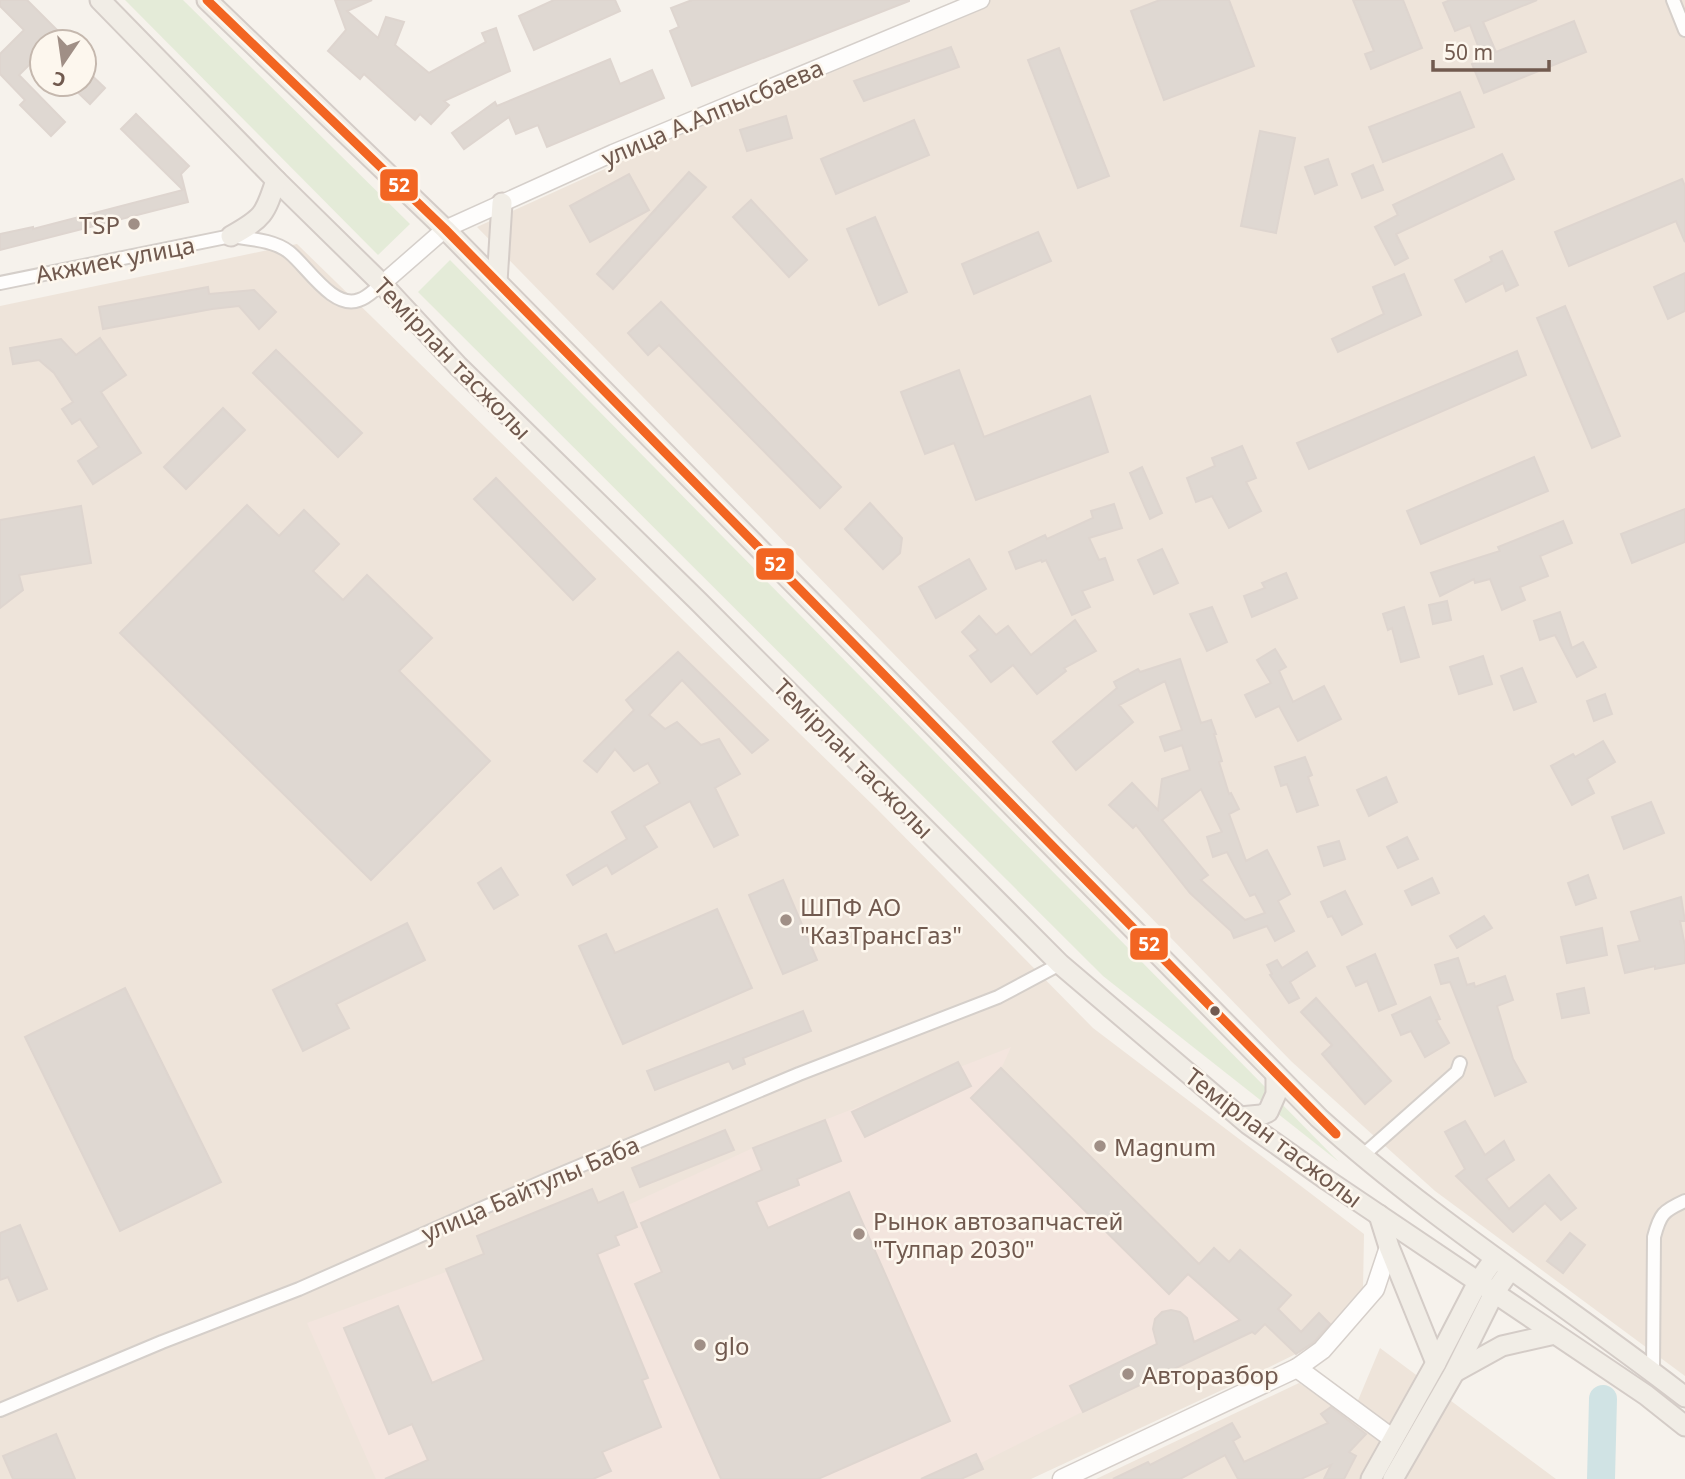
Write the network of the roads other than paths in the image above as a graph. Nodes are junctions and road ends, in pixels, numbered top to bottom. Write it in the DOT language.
graph roads {
  1 [pos="100,0"];
  2 [pos="207,0"];
  3 [pos="981,0"];
  4 [pos="1673,0"];
  5 [pos="1685,30"];
  6 [pos="276,180"];
  7 [pos="502,203"];
  8 [pos="444,229"];
  9 [pos="231,236"];
  10 [pos="496,282"];
  11 [pos="0,283"];
  12 [pos="382,284"];
  13 [pos="1060,964"];
  14 [pos="1461,1063"];
  15 [pos="1276,1075"];
  16 [pos="1240,1117"];
  17 [pos="1361,1157"];
  18 [pos="1685,1201"];
  19 [pos="1379,1215"];
  20 [pos="1389,1247"];
  21 [pos="1503,1264"];
  22 [pos="1486,1288"];
  23 [pos="1555,1334"];
  24 [pos="1297,1368"];
  25 [pos="1445,1368"];
  26 [pos="1653,1372"];
  27 [pos="1685,1397"];
  28 [pos="0,1410"];
  29 [pos="1685,1426"];
  30 [pos="1393,1439"];
  31 [pos="1062,1479"];
  32 [pos="1371,1479"];
  33 [pos="1393,1479"];
  1 -- 6 [label="main road, Темірлан тасжолы"];
  2 -- 8 [label="main road, Темірлан тасжолы"];
  3 -- 7 [label="street, улица А.Алпысбаева"];
  4 -- 5 [label="street"];
  6 -- 9 [label="main road"];
  6 -- 12 [label="main road, Темірлан тасжолы"];
  7 -- 8 [label="street, улица А.Алпысбаева"];
  7 -- 10 [label="main road"];
  8 -- 10 [label="main road, Темірлан тасжолы"];
  8 -- 12 [label="street, улица А.Алпысбаева"];
  9 -- 11 [label="street, Акжиек улица"];
  9 -- 12 [label="street"];
  10 -- 15 [label="main road, Темірлан тасжолы"];
  12 -- 13 [label="main road, Темірлан тасжолы"];
  13 -- 16 [label="main road, Темірлан тасжолы"];
  13 -- 28 [label="street, улица Байтулы Баба"];
  14 -- 17 [label="street"];
  15 -- 16 [label="main road"];
  15 -- 17 [label="main road, Темірлан тасжолы"];
  16 -- 19 [label="main road, Темірлан тасжолы"];
  17 -- 21 [label="main road, Темірлан тасжолы"];
  18 -- 26 [label="street"];
  19 -- 20 [label="main road"];
  19 -- 22 [label="main road, Темірлан тасжолы"];
  20 -- 24 [label="main road"];
  20 -- 25 [label="main road"];
  21 -- 22 [label="main road"];
  21 -- 26 [label="main road, Темірлан тасжолы"];
  22 -- 23 [label="main road, Темірлан тасжолы"];
  22 -- 25 [label="main road"];
  23 -- 25 [label="main road"];
  23 -- 29 [label="main road, Темірлан тасжолы"];
  24 -- 30 [label="main road"];
  24 -- 31 [label="main road"];
  25 -- 30 [label="main road"];
  25 -- 33 [label="main road"];
  26 -- 27 [label="main road, Темірлан тасжолы"];
  30 -- 32 [label="main road"];
}
